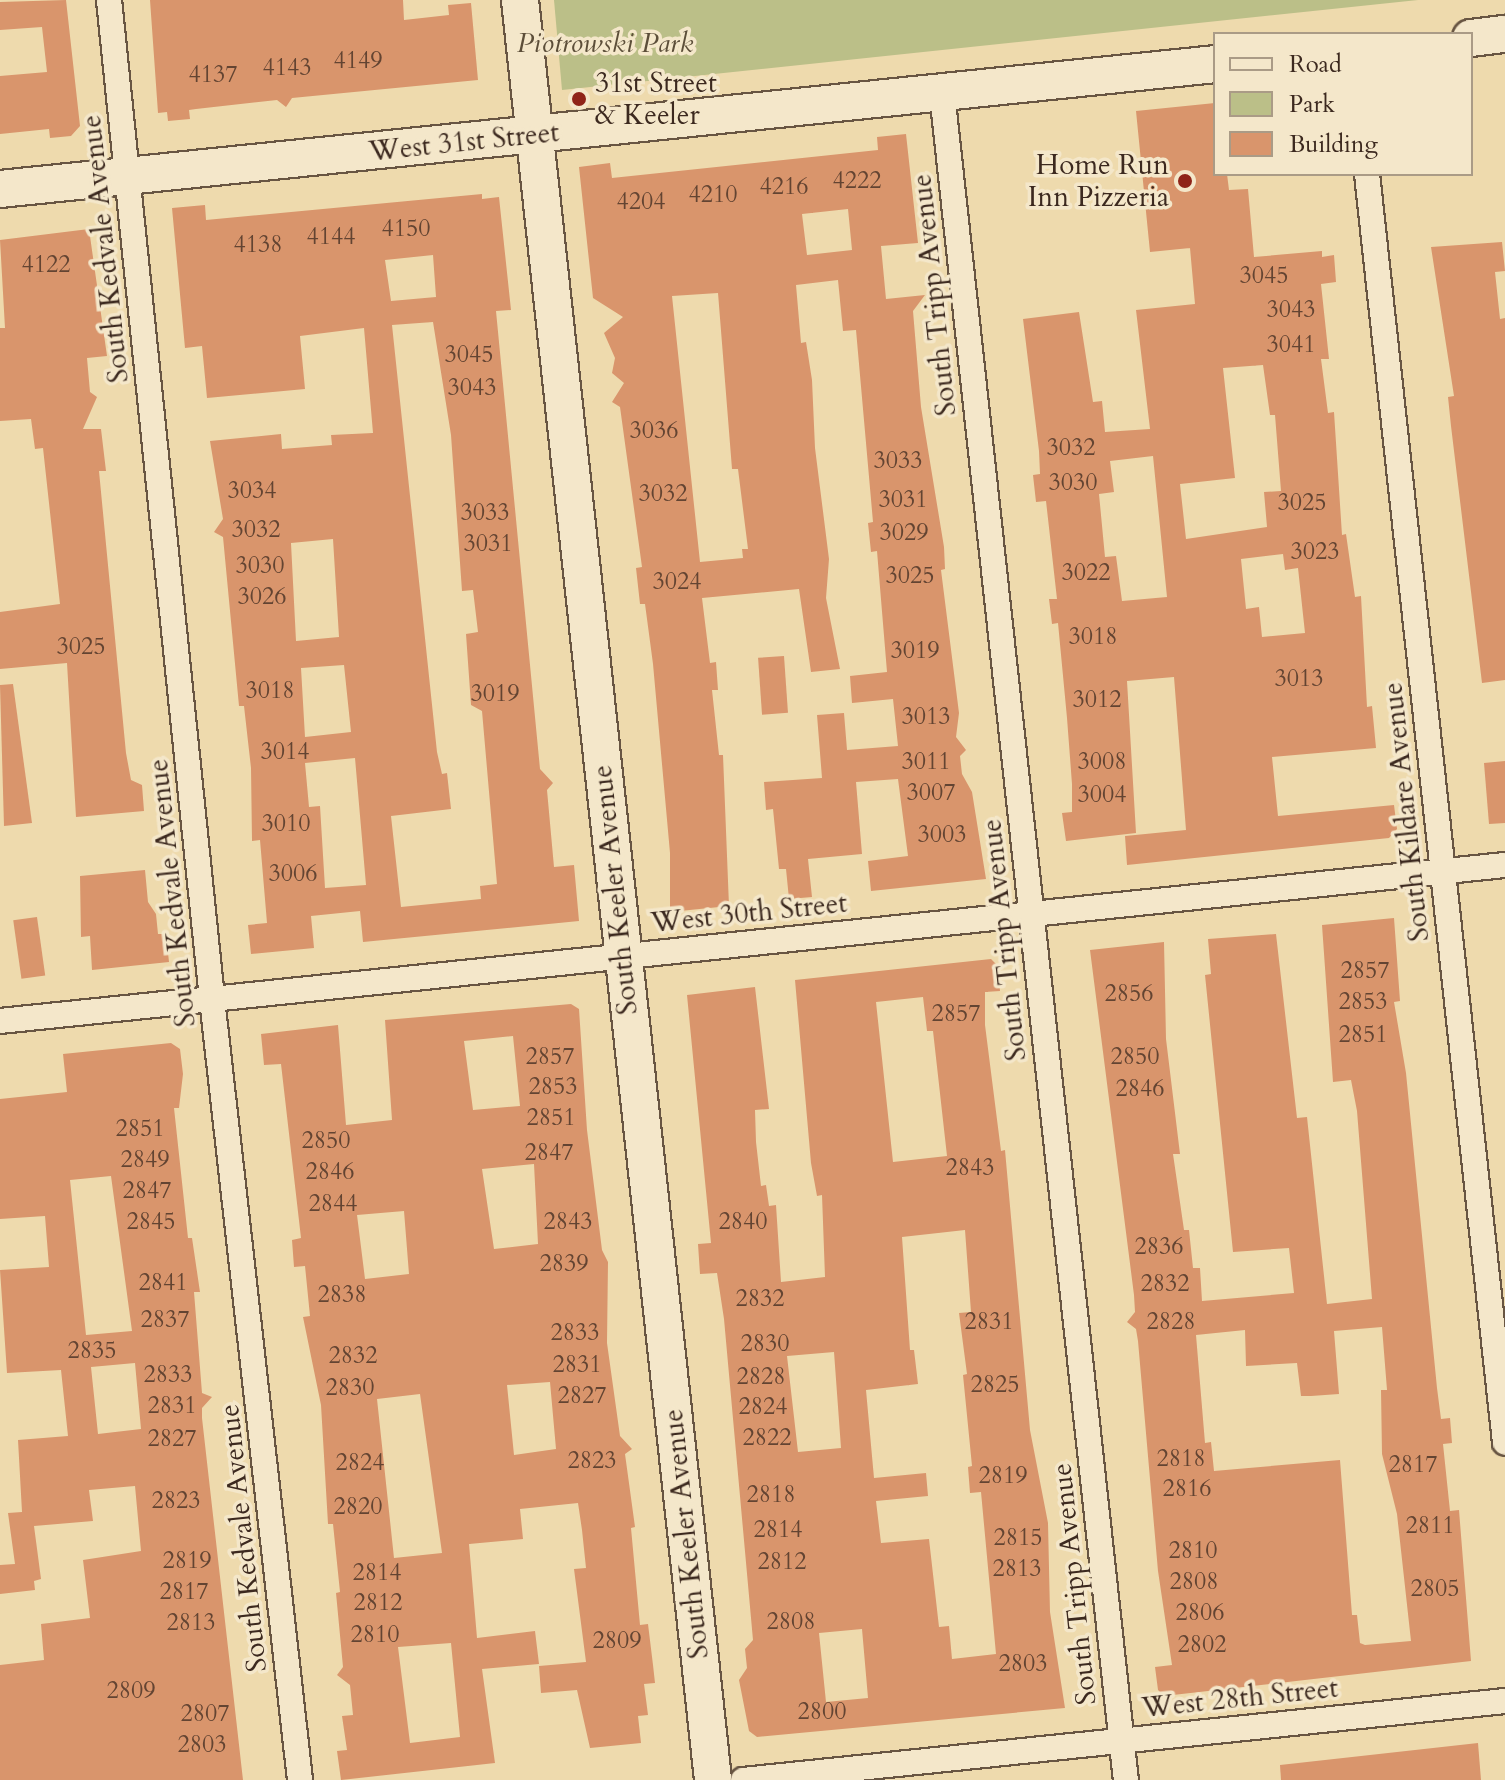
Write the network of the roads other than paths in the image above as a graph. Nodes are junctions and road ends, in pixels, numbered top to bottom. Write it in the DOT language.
graph roads {
  1 [pos="109,0"];
  2 [pos="520,0"];
  3 [pos="1505,34"];
  4 [pos="1473,38"];
  5 [pos="1213,64"];
  6 [pos="942,93"];
  7 [pos="534,134"];
  8 [pos="128,176"];
  9 [pos="1367,176"];
  10 [pos="0,189"];
  11 [pos="1505,865"];
  12 [pos="1443,872"];
  13 [pos="1031,914"];
  14 [pos="623,956"];
  15 [pos="212,999"];
  16 [pos="0,1021"];
  17 [pos="1505,1443"];
  18 [pos="1505,1701"];
  19 [pos="1121,1741"];
  20 [pos="300,1780"];
  21 [pos="713,1780"];
  22 [pos="743,1780"];
  23 [pos="1126,1780"];
  1 -- 8 [label="street, South Kedvale Avenue"];
  2 -- 7 [label="street, South Keeler Avenue"];
  3 -- 4 [label="street"];
  5 -- 6 [label="street, West 31st Street"];
  6 -- 7 [label="street, West 31st Street"];
  6 -- 13 [label="street, South Tripp Avenue"];
  7 -- 8 [label="street, West 31st Street"];
  7 -- 14 [label="street, South Keeler Avenue"];
  8 -- 10 [label="street, West 31st Street"];
  8 -- 15 [label="street, South Kedvale Avenue"];
  9 -- 12 [label="street, South Kildare Avenue"];
  11 -- 12 [label="street, West 30th Street"];
  12 -- 13 [label="street, West 30th Street"];
  12 -- 17 [label="street, South Kildare Avenue"];
  13 -- 14 [label="street, West 30th Street"];
  13 -- 19 [label="street, South Tripp Avenue"];
  14 -- 15 [label="street, West 30th Street"];
  14 -- 21 [label="street, South Keeler Avenue"];
  15 -- 16 [label="street, West 30th Street"];
  15 -- 20 [label="street, South Kedvale Avenue"];
  18 -- 19 [label="street, West 28th Street"];
  19 -- 22 [label="street, West 28th Street"];
  19 -- 23 [label="street, South Tripp Avenue"];
}
